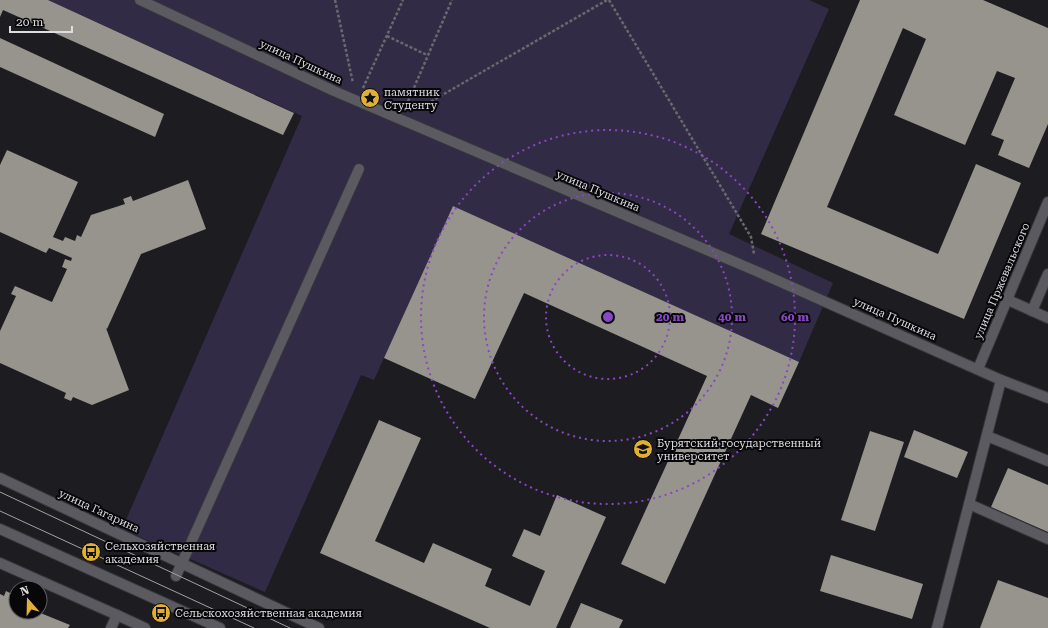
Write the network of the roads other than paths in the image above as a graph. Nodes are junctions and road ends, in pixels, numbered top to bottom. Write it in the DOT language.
graph roads {
  1 [pos="140,0"];
  2 [pos="359,169"];
  3 [pos="1048,202"];
  4 [pos="1048,274"];
  5 [pos="1008,300"];
  6 [pos="1032,311"];
  7 [pos="1048,318"];
  8 [pos="978,369"];
  9 [pos="1001,380"];
  10 [pos="1048,398"];
  11 [pos="987,436"];
  12 [pos="1048,461"];
  13 [pos="0,478"];
  14 [pos="969,504"];
  15 [pos="0,529"];
  16 [pos="1048,539"];
  17 [pos="0,563"];
  18 [pos="181,563"];
  19 [pos="176,576"];
  20 [pos="116,616"];
  21 [pos="111,628"];
  22 [pos="145,628"];
  23 [pos="220,628"];
  24 [pos="319,628"];
  25 [pos="937,628"];
  1 -- 8 [label="street, улица Пушкина"];
  2 -- 18 [label="street"];
  3 -- 5 [label="street, улица Пржевальского"];
  4 -- 6 [label="street"];
  5 -- 6 [label="street"];
  5 -- 8 [label="street, улица Пржевальского"];
  6 -- 7 [label="street"];
  8 -- 9 [label="street, улица Пушкина"];
  9 -- 10 [label="street, улица Пушкина"];
  9 -- 11 [label="street"];
  11 -- 12 [label="street"];
  11 -- 14 [label="street"];
  13 -- 18 [label="street, улица Гагарина"];
  14 -- 16 [label="street"];
  14 -- 25 [label="street"];
  15 -- 23 [label="street"];
  17 -- 20 [label="street"];
  18 -- 19 [label="street"];
  18 -- 24 [label="street, улица Гагарина"];
  20 -- 21 [label="street"];
  20 -- 22 [label="street"];
}
